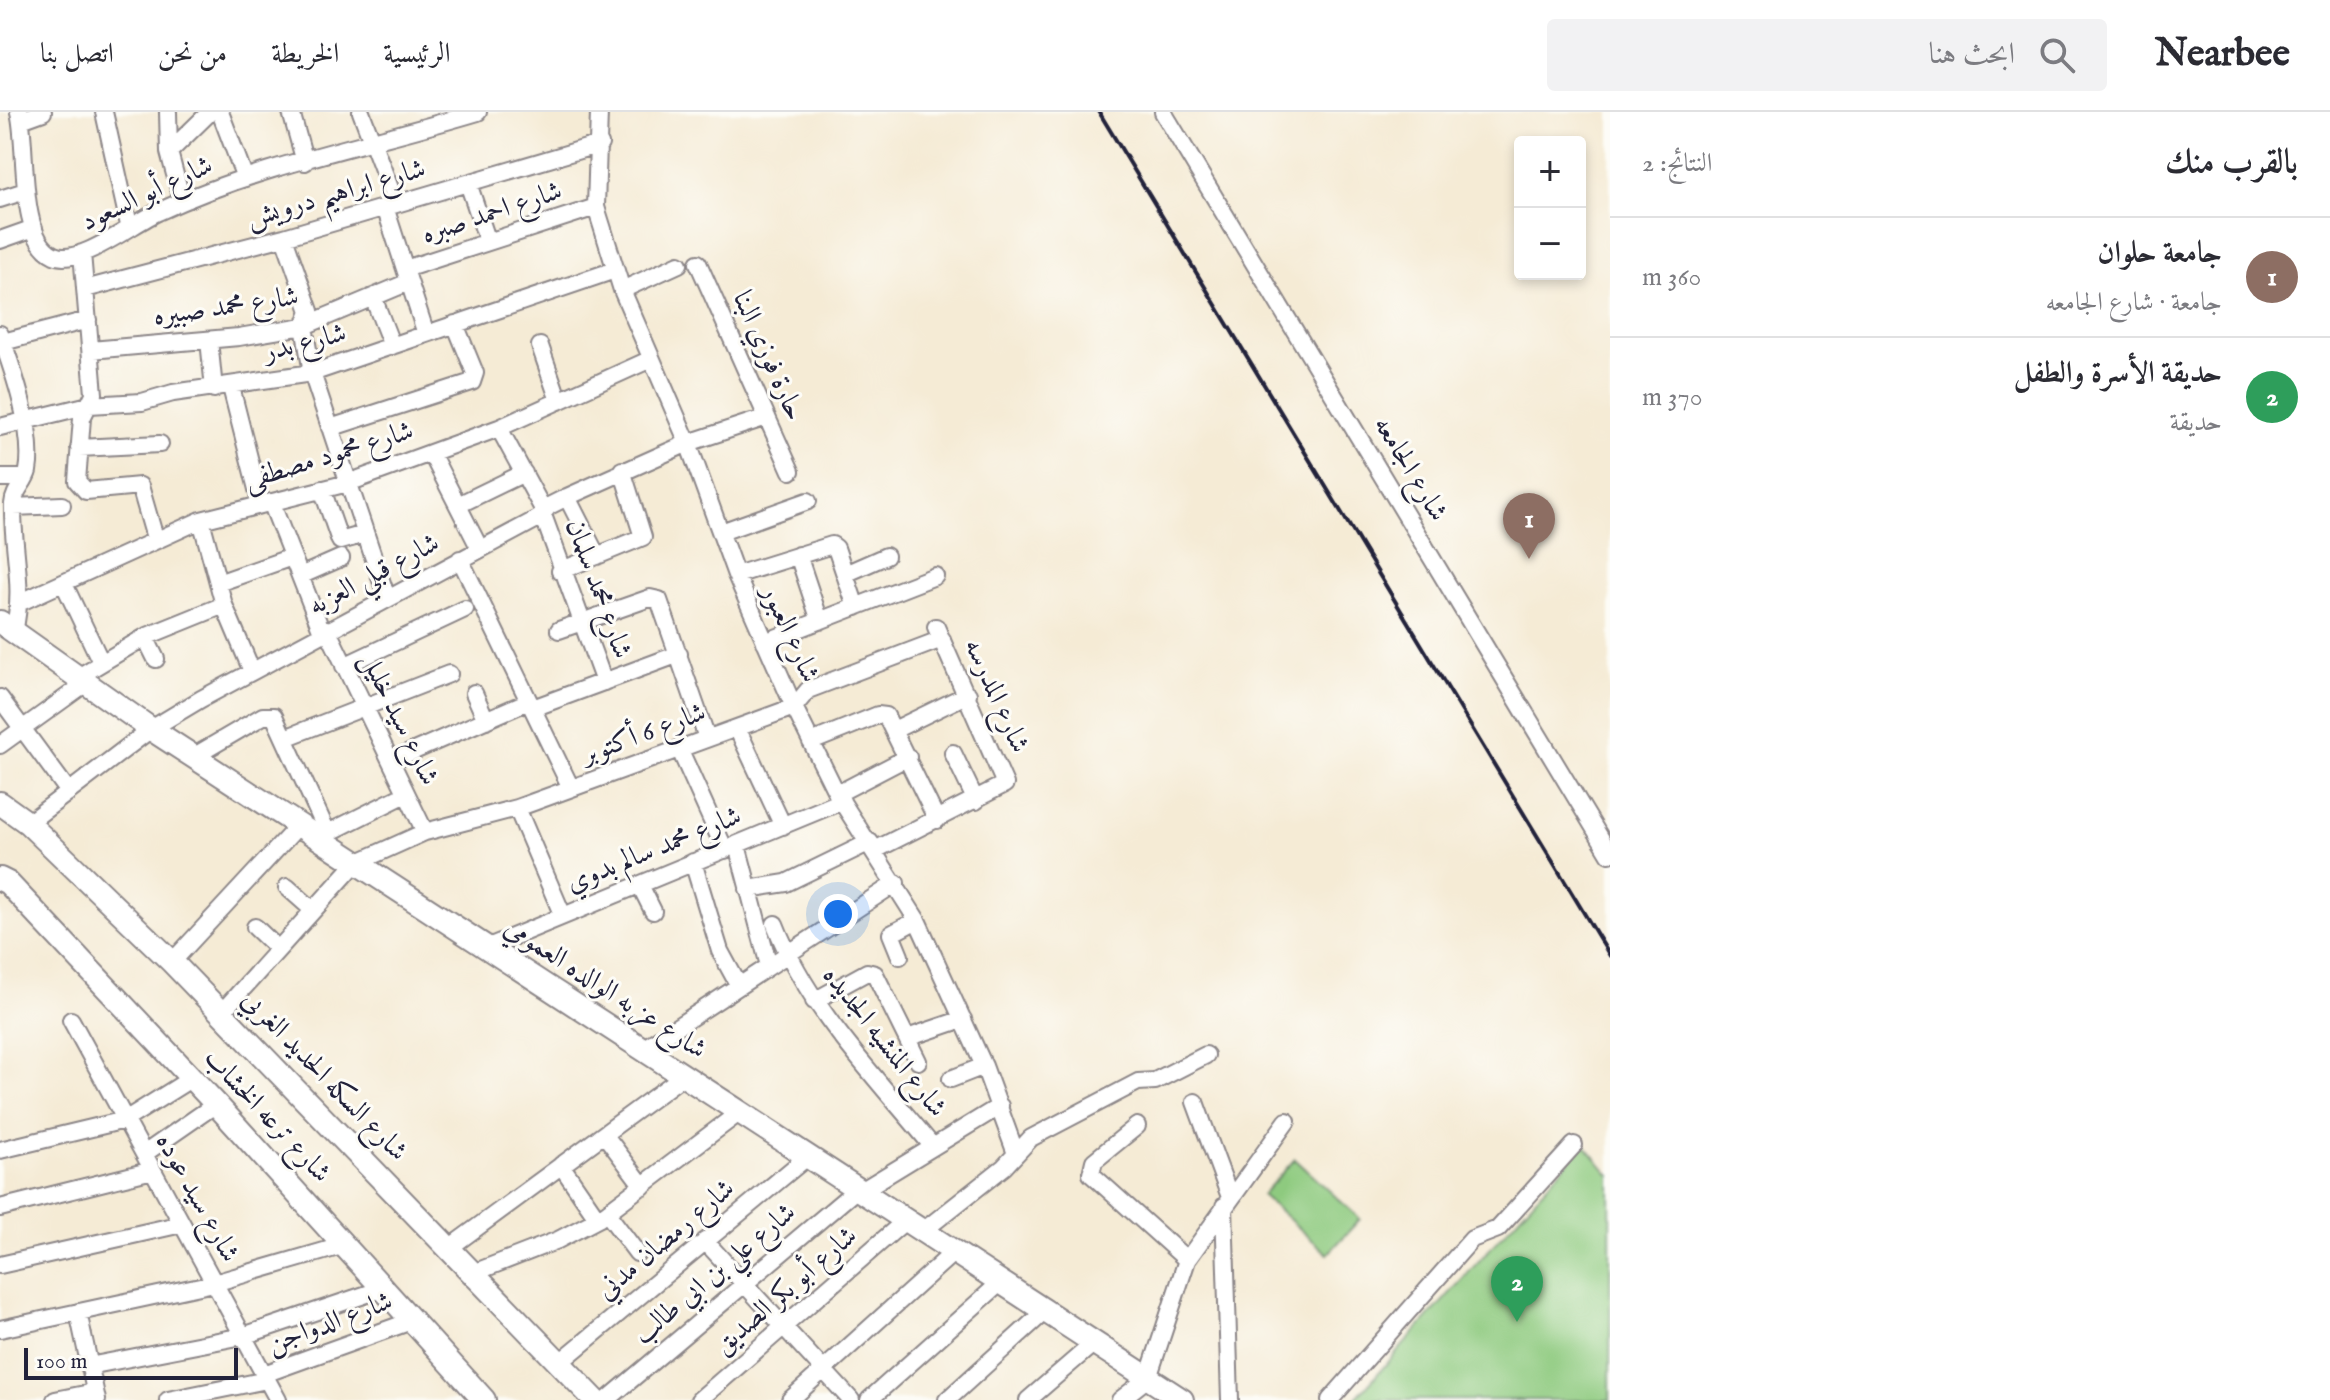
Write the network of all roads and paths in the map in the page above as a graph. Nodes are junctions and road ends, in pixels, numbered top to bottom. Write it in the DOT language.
graph roads {
  1 [pos="43,112"];
  2 [pos="104,112"];
  3 [pos="168,112"];
  4 [pos="210,112"];
  5 [pos="220,112"];
  6 [pos="291,112"];
  7 [pos="361,112"];
  8 [pos="478,112"];
  9 [pos="599,112"];
  10 [pos="1163,112"];
  11 [pos="20,116"];
  12 [pos="374,144"];
  13 [pos="600,144"];
  14 [pos="169,152"];
  15 [pos="305,162"];
  16 [pos="245,178"];
  17 [pos="468,183"];
  18 [pos="25,191"];
  19 [pos="0,199"];
  20 [pos="182,201"];
  21 [pos="391,206"];
  22 [pos="596,207"];
  23 [pos="129,225"];
  24 [pos="34,228"];
  25 [pos="284,237"];
  26 [pos="0,240"];
  27 [pos="488,242"];
  28 [pos="76,255"];
  29 [pos="698,263"];
  30 [pos="679,264"];
  31 [pos="615,270"];
  32 [pos="407,275"];
  33 [pos="85,289"];
  34 [pos="622,290"];
  35 [pos="373,297"];
  36 [pos="88,320"];
  37 [pos="455,324"];
  38 [pos="304,326"];
  39 [pos="426,334"];
  40 [pos="2,338"];
  41 [pos="209,340"];
  42 [pos="392,346"];
  43 [pos="540,346"];
  44 [pos="91,350"];
  45 [pos="651,359"];
  46 [pos="312,373"];
  47 [pos="231,387"];
  48 [pos="214,389"];
  49 [pos="559,401"];
  50 [pos="89,405"];
  51 [pos="767,417"];
  52 [pos="24,421"];
  53 [pos="0,427"];
  54 [pos="330,428"];
  55 [pos="499,428"];
  56 [pos="688,443"];
  57 [pos="160,444"];
  58 [pos="79,448"];
  59 [pos="431,453"];
  60 [pos="622,470"];
  61 [pos="791,471"];
  62 [pos="524,473"];
  63 [pos="0,478"];
  64 [pos="25,478"];
  65 [pos="348,483"];
  66 [pos="322,489"];
  67 [pos="567,497"];
  68 [pos="808,501"];
  69 [pos="266,504"];
  70 [pos="62,505"];
  71 [pos="458,505"];
  72 [pos="13,507"];
  73 [pos="544,513"];
  74 [pos="201,520"];
  75 [pos="721,532"];
  76 [pos="365,534"];
  77 [pos="8,536"];
  78 [pos="155,538"];
  79 [pos="480,549"];
  80 [pos="798,555"];
  81 [pos="597,556"];
  82 [pos="886,556"];
  83 [pos="292,557"];
  84 [pos="341,558"];
  85 [pos="460,559"];
  86 [pos="560,571"];
  87 [pos="845,574"];
  88 [pos="736,575"];
  89 [pos="300,576"];
  90 [pos="935,576"];
  91 [pos="218,583"];
  92 [pos="64,584"];
  93 [pos="387,598"];
  94 [pos="21,602"];
  95 [pos="224,605"];
  96 [pos="856,607"];
  97 [pos="465,609"];
  98 [pos="820,621"];
  99 [pos="581,623"];
  100 [pos="6,629"];
  101 [pos="559,630"];
  102 [pos="324,631"];
  103 [pos="939,633"];
  104 [pos="145,637"];
  105 [pos="765,642"];
  106 [pos="679,654"];
  107 [pos="156,659"];
  108 [pos="101,662"];
  109 [pos="344,666"];
  110 [pos="251,669"];
  111 [pos="449,674"];
  112 [pos="82,680"];
  113 [pos="604,682"];
  114 [pos="474,693"];
  115 [pos="968,694"];
  116 [pos="0,698"];
  117 [pos="531,705"];
  118 [pos="364,707"];
  119 [pos="794,707"];
  120 [pos="486,720"];
  121 [pos="23,728"];
  122 [pos="737,728"];
  123 [pos="151,729"];
  124 [pos="896,729"];
  125 [pos="285,738"];
  126 [pos="707,738"];
  127 [pos="811,742"];
  128 [pos="0,745"];
  129 [pos="679,748"];
  130 [pos="953,753"];
  131 [pos="193,757"];
  132 [pos="908,757"];
  133 [pos="391,761"];
  134 [pos="571,788"];
  135 [pos="69,792"];
  136 [pos="406,794"];
  137 [pos="840,798"];
  138 [pos="976,801"];
  139 [pos="0,803"];
  140 [pos="517,808"];
  141 [pos="937,820"];
  142 [pos="28,823"];
  143 [pos="298,826"];
  144 [pos="783,826"];
  145 [pos="425,832"];
  146 [pos="323,836"];
  147 [pos="872,846"];
  148 [pos="731,847"];
  149 [pos="1610,854"];
  150 [pos="693,862"];
  151 [pos="356,863"];
  152 [pos="0,879"];
  153 [pos="896,883"];
  154 [pos="640,885"];
  155 [pos="287,887"];
  156 [pos="748,889"];
  157 [pos="313,910"];
  158 [pos="653,911"];
  159 [pos="563,916"];
  160 [pos="917,920"];
  161 [pos="775,924"];
  162 [pos="255,927"];
  163 [pos="486,948"];
  164 [pos="278,949"];
  165 [pos="787,954"];
  166 [pos="900,956"];
  167 [pos="172,962"];
  168 [pos="769,966"];
  169 [pos="739,986"];
  170 [pos="814,1001"];
  171 [pos="221,1013"];
  172 [pos="963,1019"];
  173 [pos="71,1020"];
  174 [pos="907,1038"];
  175 [pos="643,1049"];
  176 [pos="1206,1055"];
  177 [pos="918,1061"];
  178 [pos="984,1066"];
  179 [pos="683,1076"];
  180 [pos="192,1078"];
  181 [pos="951,1079"];
  182 [pos="1195,1102"];
  183 [pos="216,1104"];
  184 [pos="1000,1106"];
  185 [pos="740,1112"];
  186 [pos="125,1120"];
  187 [pos="1287,1121"];
  188 [pos="1137,1126"];
  189 [pos="604,1134"];
  190 [pos="1574,1145"];
  191 [pos="933,1147"];
  192 [pos="0,1150"];
  193 [pos="1015,1151"];
  194 [pos="144,1154"];
  195 [pos="807,1157"];
  196 [pos="561,1165"];
  197 [pos="153,1170"];
  198 [pos="643,1186"];
  199 [pos="859,1190"];
  200 [pos="1227,1201"];
  201 [pos="0,1208"];
  202 [pos="602,1216"];
  203 [pos="182,1224"];
  204 [pos="914,1226"];
  205 [pos="705,1241"];
  206 [pos="345,1245"];
  207 [pos="449,1248"];
  208 [pos="954,1252"];
  209 [pos="637,1253"];
  210 [pos="1187,1260"];
  211 [pos="0,1265"];
  212 [pos="473,1273"];
  213 [pos="1001,1282"];
  214 [pos="214,1283"];
  215 [pos="744,1284"];
  216 [pos="385,1288"];
  217 [pos="1045,1311"];
  218 [pos="78,1312"];
  219 [pos="414,1320"];
  220 [pos="785,1328"];
  221 [pos="0,1329"];
  222 [pos="243,1336"];
  223 [pos="1094,1343"];
  224 [pos="559,1363"];
  225 [pos="89,1366"];
  226 [pos="823,1370"];
  227 [pos="265,1377"];
  228 [pos="1148,1378"];
  229 [pos="96,1396"];
  230 [pos="55,1400"];
  231 [pos="168,1400"];
  232 [pos="278,1400"];
  233 [pos="484,1400"];
  234 [pos="595,1400"];
  235 [pos="607,1400"];
  236 [pos="699,1400"];
  237 [pos="790,1400"];
  238 [pos="851,1400"];
  239 [pos="869,1400"];
  240 [pos="947,1400"];
  241 [pos="1028,1400"];
  242 [pos="1120,1400"];
  243 [pos="1182,1400"];
  244 [pos="1230,1400"];
  245 [pos="1330,1400"];
  1 -- 11 [label="street"];
  2 -- 23 [label="street"];
  3 -- 14 [label="street"];
  4 -- 14 [label="street"];
  5 -- 16 [label="street"];
  6 -- 15 [label="street"];
  7 -- 12 [label="street"];
  8 -- 12 [label="street, شارع أبو السعود"];
  9 -- 13 [label="street, شارع العبور"];
  10 -- 149 [label="street, شارع الجامعه"];
  11 -- 18 [label="street"];
  12 -- 15 [label="street, شارع أبو السعود"];
  12 -- 21 [label="street"];
  13 -- 17 [label="street, شارع ابراهيم درويش"];
  13 -- 22 [label="street, شارع العبور"];
  14 -- 20 [label="street"];
  15 -- 16 [label="street, شارع أبو السعود"];
  16 -- 20 [label="street, شارع أبو السعود"];
  17 -- 21 [label="street, شارع ابراهيم درويش"];
  17 -- 27 [label="street"];
  18 -- 19 [label="street"];
  18 -- 24 [label="street"];
  20 -- 23 [label="street, شارع أبو السعود"];
  21 -- 25 [label="street, شارع ابراهيم درويش"];
  21 -- 32 [label="street"];
  22 -- 27 [label="street, شارع احمد صبره"];
  22 -- 31 [label="street, شارع العبور"];
  23 -- 28 [label="street, شارع أبو السعود"];
  24 -- 26 [label="street"];
  24 -- 28 [label="street"];
  25 -- 33 [label="street, شارع ابراهيم درويش"];
  25 -- 38 [label="street"];
  27 -- 32 [label="street, شارع احمد صبره"];
  28 -- 33 [label="street"];
  29 -- 51 [label="street, حارة فوزي البنا"];
  30 -- 34 [label="street"];
  31 -- 34 [label="street, شارع العبور"];
  31 -- 37 [label="street, شارع بدر"];
  32 -- 35 [label="street, شارع محمد صبيره"];
  32 -- 39 [label="street"];
  33 -- 36 [label="street"];
  34 -- 45 [label="street, شارع العبور"];
  35 -- 38 [label="street, شارع محمد صبيره"];
  35 -- 42 [label="street"];
  36 -- 40 [label="street"];
  36 -- 44 [label="street"];
  37 -- 39 [label="street, شارع بدر"];
  37 -- 54 [label="street"];
  38 -- 41 [label="street, شارع محمد صبيره"];
  38 -- 46 [label="street"];
  39 -- 42 [label="street, شارع بدر"];
  40 -- 52 [label="street"];
  41 -- 44 [label="street, شارع محمد صبيره"];
  41 -- 48 [label="street"];
  42 -- 46 [label="street, شارع بدر"];
  43 -- 49 [label="street"];
  44 -- 50 [label="street"];
  45 -- 49 [label="street, شارع محمود مصطفى"];
  45 -- 56 [label="street, شارع العبور"];
  46 -- 47 [label="street, شارع بدر"];
  46 -- 54 [label="street"];
  47 -- 48 [label="street, شارع بدر"];
  47 -- 69 [label="street, شارع سيد خليل"];
  48 -- 50 [label="street, شارع بدر"];
  49 -- 55 [label="street, شارع محمود مصطفى"];
  50 -- 52 [label="street, شارع بدر"];
  50 -- 58 [label="street"];
  51 -- 56 [label="street, شارع قبلي العزبه"];
  51 -- 61 [label="street, حارة فوزي البنا"];
  52 -- 53 [label="street, شارع بدر"];
  52 -- 64 [label="street"];
  54 -- 65 [label="street"];
  55 -- 59 [label="street, شارع محمود مصطفى"];
  55 -- 62 [label="street, شارع محمد سلمان"];
  56 -- 60 [label="street, شارع قبلي العزبه"];
  56 -- 75 [label="street, شارع العبور"];
  57 -- 58 [label="street"];
  58 -- 78 [label="street"];
  59 -- 65 [label="street, شارع محمود مصطفى"];
  59 -- 71 [label="street"];
  60 -- 67 [label="street, شارع قبلي العزبه"];
  60 -- 81 [label="street"];
  62 -- 71 [label="street"];
  62 -- 73 [label="street, شارع محمد سلمان"];
  63 -- 64 [label="street"];
  64 -- 72 [label="street"];
  65 -- 66 [label="street, شارع محمود مصطفى"];
  65 -- 76 [label="street"];
  66 -- 69 [label="street, شارع محمود مصطفى"];
  66 -- 76 [label="street"];
  67 -- 73 [label="street, شارع قبلي العزبه"];
  67 -- 81 [label="street"];
  68 -- 75 [label="street"];
  69 -- 74 [label="street, شارع محمود مصطفى"];
  69 -- 83 [label="street, شارع سيد خليل"];
  70 -- 72 [label="street"];
  71 -- 79 [label="street"];
  72 -- 77 [label="street"];
  73 -- 79 [label="street, شارع قبلي العزبه"];
  73 -- 86 [label="street, شارع محمد سلمان"];
  74 -- 78 [label="street, شارع محمود مصطفى"];
  74 -- 91 [label="street"];
  75 -- 88 [label="street, شارع العبور"];
  76 -- 93 [label="street"];
  77 -- 94 [label="street"];
  78 -- 92 [label="street, شارع محمود مصطفى"];
  79 -- 85 [label="street, شارع قبلي العزبه"];
  80 -- 87 [label="street"];
  80 -- 88 [label="street"];
  80 -- 98 [label="street"];
  81 -- 86 [label="street"];
  82 -- 87 [label="street"];
  83 -- 89 [label="street, شارع سيد خليل"];
  83 -- 91 [label="street"];
  84 -- 89 [label="street"];
  85 -- 93 [label="street, شارع قبلي العزبه"];
  85 -- 117 [label="street"];
  86 -- 99 [label="street, شارع محمد سلمان"];
  87 -- 96 [label="street"];
  88 -- 105 [label="street, شارع العبور"];
  89 -- 102 [label="street, شارع سيد خليل"];
  90 -- 96 [label="street"];
  91 -- 95 [label="street"];
  92 -- 94 [label="street, شارع محمود مصطفى"];
  92 -- 108 [label="street"];
  93 -- 102 [label="street, شارع قبلي العزبه"];
  94 -- 100 [label="street"];
  95 -- 104 [label="street"];
  95 -- 110 [label="street"];
  96 -- 98 [label="street"];
  97 -- 109 [label="street"];
  98 -- 105 [label="street"];
  99 -- 101 [label="street"];
  99 -- 106 [label="street"];
  99 -- 113 [label="street, شارع محمد سلمان"];
  100 -- 112 [label="street, شارع عزبه الوالده العمومي"];
  102 -- 109 [label="street, شارع سيد خليل"];
  102 -- 110 [label="street, شارع قبلي العزبه"];
  103 -- 115 [label="street, شارع المدرسه"];
  103 -- 119 [label="street, شارع 6 أكتوبر"];
  104 -- 107 [label="street"];
  104 -- 108 [label="street"];
  105 -- 119 [label="street, شارع العبور"];
  106 -- 113 [label="street"];
  106 -- 126 [label="street"];
  108 -- 112 [label="street"];
  109 -- 118 [label="street, شارع سيد خليل"];
  110 -- 123 [label="street, شارع قبلي العزبه"];
  111 -- 118 [label="street"];
  112 -- 121 [label="street"];
  112 -- 123 [label="street, شارع عزبه الوالده العمومي"];
  113 -- 117 [label="street"];
  114 -- 120 [label="street"];
  115 -- 124 [label="street"];
  115 -- 138 [label="street, شارع المدرسه"];
  116 -- 121 [label="street"];
  117 -- 120 [label="street"];
  117 -- 134 [label="street"];
  118 -- 125 [label="street"];
  118 -- 133 [label="street, شارع سيد خليل"];
  119 -- 122 [label="street, شارع 6 أكتوبر"];
  119 -- 127 [label="street, شارع العبور"];
  120 -- 133 [label="street"];
  121 -- 128 [label="street"];
  121 -- 135 [label="street"];
  122 -- 126 [label="street, شارع 6 أكتوبر"];
  122 -- 144 [label="street"];
  123 -- 131 [label="street, شارع عزبه الوالده العمومي"];
  123 -- 135 [label="street, شارع قبلي العزبه"];
  124 -- 127 [label="street"];
  124 -- 132 [label="street"];
  125 -- 131 [label="street"];
  125 -- 146 [label="street"];
  126 -- 129 [label="street, شارع 6 أكتوبر"];
  127 -- 137 [label="street, شارع العبور"];
  129 -- 134 [label="street, شارع 6 أكتوبر"];
  129 -- 148 [label="street"];
  130 -- 138 [label="street"];
  131 -- 143 [label="street, شارع عزبه الوالده العمومي"];
  132 -- 137 [label="street, شارع محمد سالم بدوي"];
  132 -- 141 [label="street"];
  133 -- 136 [label="street, شارع سيد خليل"];
  134 -- 140 [label="street, شارع 6 أكتوبر"];
  135 -- 142 [label="street, شارع قبلي العزبه"];
  136 -- 145 [label="street, شارع سيد خليل"];
  136 -- 146 [label="street"];
  137 -- 144 [label="street, شارع محمد سالم بدوي"];
  137 -- 147 [label="street, شارع العبور"];
  138 -- 141 [label="street, شارع المدرسه"];
  139 -- 142 [label="street, شارع السكه الحديد الغربي"];
  140 -- 145 [label="street, شارع 6 أكتوبر"];
  140 -- 159 [label="street"];
  141 -- 147 [label="street, شارع المدرسه"];
  142 -- 167 [label="street, شارع السكه الحديد الغربي"];
  143 -- 146 [label="street, شارع عزبه الوالده العمومي"];
  143 -- 167 [label="street"];
  144 -- 148 [label="street, شارع محمد سالم بدوي"];
  145 -- 151 [label="street, شارع 6 أكتوبر"];
  146 -- 151 [label="street, شارع عزبه الوالده العمومي"];
  147 -- 153 [label="street, شارع العبور"];
  147 -- 156 [label="street, شارع المدرسه"];
  148 -- 150 [label="street, شارع محمد سالم بدوي"];
  148 -- 156 [label="street"];
  150 -- 154 [label="street, شارع محمد سالم بدوي"];
  150 -- 169 [label="street"];
  151 -- 157 [label="street"];
  151 -- 163 [label="street, شارع عزبه الوالده العمومي"];
  152 -- 180 [label="street, شارع ترعه الخشاب"];
  153 -- 160 [label="street, شارع العبور"];
  153 -- 165 [label="street"];
  154 -- 158 [label="street"];
  154 -- 159 [label="street, شارع محمد سالم بدوي"];
  155 -- 157 [label="street"];
  156 -- 168 [label="street"];
  157 -- 164 [label="street"];
  159 -- 163 [label="street, شارع محمد سالم بدوي"];
  160 -- 166 [label="street"];
  160 -- 172 [label="street, شارع العبور"];
  161 -- 165 [label="street, شارع المنشيه الجديده"];
  162 -- 164 [label="street"];
  163 -- 175 [label="street, شارع عزبه الوالده العمومي"];
  164 -- 171 [label="street"];
  165 -- 168 [label="street"];
  165 -- 170 [label="street, شارع المنشيه الجديده"];
  167 -- 171 [label="street, شارع السكه الحديد الغربي"];
  168 -- 169 [label="street"];
  169 -- 175 [label="street"];
  170 -- 174 [label="street"];
  170 -- 191 [label="street, شارع المنشيه الجديده"];
  171 -- 207 [label="street, شارع السكه الحديد الغربي"];
  172 -- 174 [label="street"];
  172 -- 178 [label="street, شارع العبور"];
  173 -- 186 [label="street, شارع سيد عوده"];
  174 -- 177 [label="street"];
  175 -- 179 [label="street, شارع عزبه الوالده العمومي"];
  176 -- 193 [label="street, شارع أبو بكر الصديق"];
  178 -- 181 [label="street"];
  178 -- 184 [label="street, شارع العبور"];
  179 -- 185 [label="street, شارع عزبه الوالده العمومي"];
  179 -- 189 [label="street"];
  180 -- 183 [label="street, شارع ترعه الخشاب"];
  180 -- 186 [label="street"];
  182 -- 200 [label="street"];
  183 -- 194 [label="street"];
  183 -- 206 [label="street, شارع ترعه الخشاب"];
  184 -- 191 [label="street, شارع علي بن ابي طالب"];
  184 -- 193 [label="street, شارع العبور"];
  185 -- 195 [label="street, شارع عزبه الوالده العمومي"];
  185 -- 198 [label="street"];
  186 -- 192 [label="street"];
  186 -- 194 [label="street, شارع سيد عوده"];
  187 -- 200 [label="street"];
  188 -- 210 [label="street"];
  189 -- 196 [label="street"];
  189 -- 198 [label="street"];
  190 -- 245 [label="street"];
  191 -- 199 [label="street, شارع علي بن ابي طالب"];
  193 -- 204 [label="street, شارع أبو بكر الصديق"];
  194 -- 197 [label="street, شارع سيد عوده"];
  195 -- 199 [label="street, شارع عزبه الوالده العمومي"];
  195 -- 205 [label="street, شارع رمضان مدني"];
  196 -- 202 [label="street"];
  196 -- 207 [label="street"];
  197 -- 201 [label="street"];
  197 -- 203 [label="street, شارع سيد عوده"];
  198 -- 202 [label="street"];
  199 -- 204 [label="street, شارع عزبه الوالده العمومي"];
  199 -- 215 [label="street, شارع علي بن ابي طالب"];
  200 -- 210 [label="street"];
  200 -- 244 [label="street"];
  202 -- 209 [label="street"];
  202 -- 212 [label="street"];
  203 -- 211 [label="street"];
  203 -- 214 [label="street, شارع سيد عوده"];
  204 -- 208 [label="street, شارع عزبه الوالده العمومي"];
  204 -- 220 [label="street, شارع أبو بكر الصديق"];
  205 -- 215 [label="street"];
  205 -- 224 [label="street, شارع رمضان مدني"];
  206 -- 214 [label="street"];
  206 -- 216 [label="street, شارع ترعه الخشاب"];
  207 -- 212 [label="street, شارع السكه الحديد الغربي"];
  208 -- 213 [label="street, شارع عزبه الوالده العمومي"];
  208 -- 226 [label="street"];
  210 -- 228 [label="street"];
  212 -- 224 [label="street, شارع السكه الحديد الغربي"];
  213 -- 217 [label="street, شارع عزبه الوالده العمومي"];
  213 -- 239 [label="street"];
  214 -- 218 [label="street"];
  214 -- 222 [label="street, شارع سيد عوده"];
  215 -- 220 [label="street"];
  215 -- 235 [label="street, شارع علي بن ابي طالب"];
  216 -- 219 [label="street, شارع ترعه الخشاب"];
  216 -- 222 [label="street"];
  217 -- 223 [label="street, شارع عزبه الوالده العمومي"];
  217 -- 240 [label="street"];
  218 -- 221 [label="street"];
  218 -- 225 [label="street"];
  219 -- 227 [label="street, شارع الدواجن"];
  219 -- 233 [label="street, شارع ترعه الخشاب"];
  220 -- 226 [label="street"];
  220 -- 236 [label="street, شارع أبو بكر الصديق"];
  222 -- 225 [label="street"];
  222 -- 227 [label="street, شارع سيد عوده"];
  223 -- 228 [label="street, شارع عزبه الوالده العمومي"];
  223 -- 241 [label="street"];
  224 -- 234 [label="street, شارع السكه الحديد الغربي"];
  225 -- 229 [label="street"];
  226 -- 237 [label="street"];
  226 -- 238 [label="street"];
  227 -- 231 [label="street, شارع الدواجن"];
  227 -- 232 [label="street, شارع سيد عوده"];
  228 -- 242 [label="street"];
  228 -- 243 [label="street, شارع عزبه الوالده العمومي"];
  229 -- 230 [label="street"];
}
